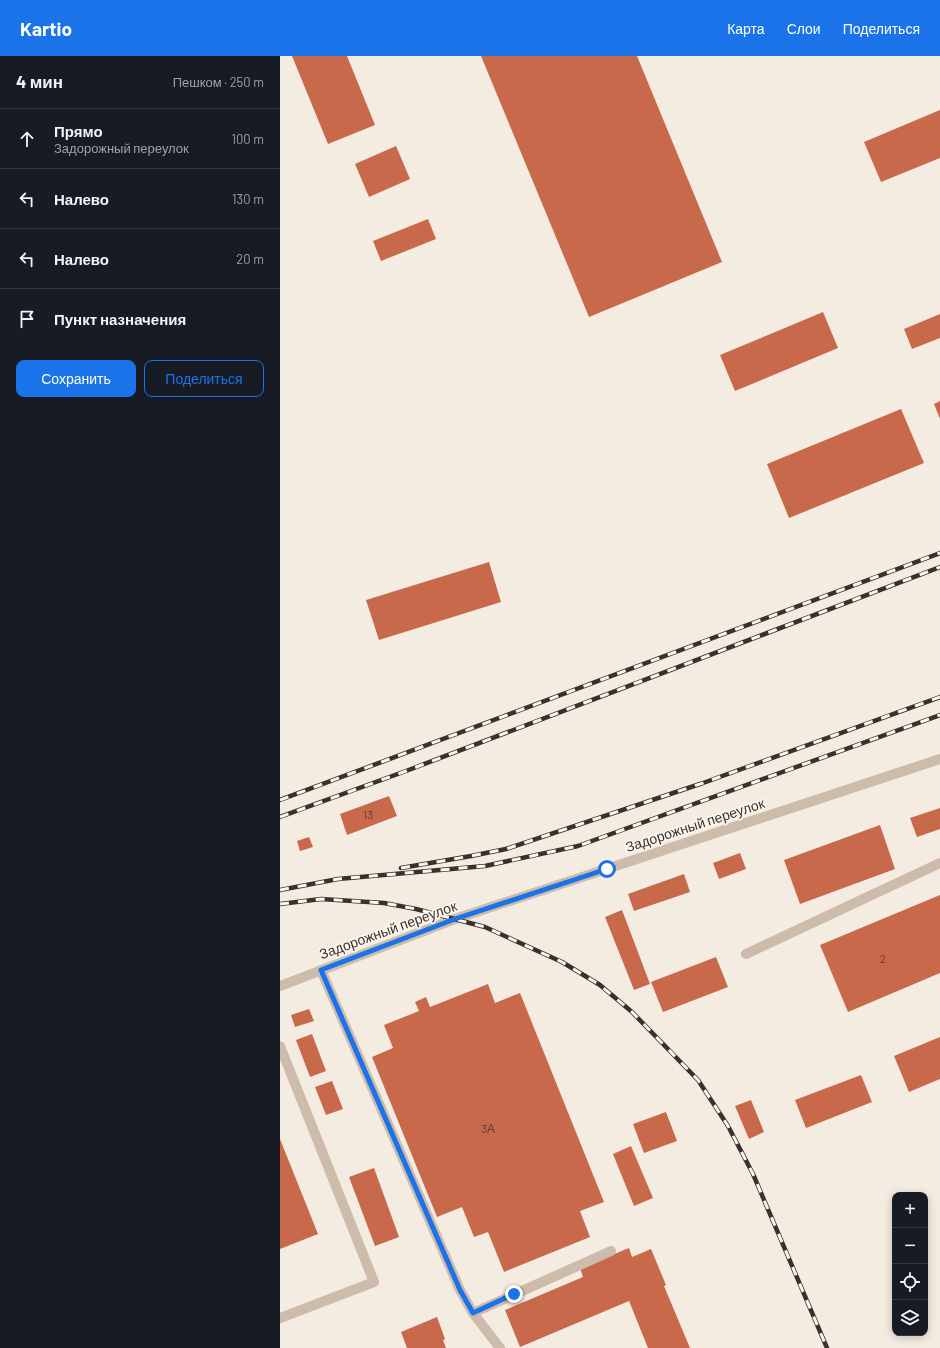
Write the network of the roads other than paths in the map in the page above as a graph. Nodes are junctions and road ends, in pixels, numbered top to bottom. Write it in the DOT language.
graph roads {
  1 [pos="940,759"];
  2 [pos="940,863"];
  3 [pos="746,954"];
  4 [pos="321,970"];
  5 [pos="280,986"];
  6 [pos="281,1051"];
  7 [pos="611,1251"];
  8 [pos="473,1313"];
  9 [pos="280,1318"];
  10 [pos="500,1348"];
  1 -- 4 [label="street, Задорожный переулок"];
  2 -- 3 [label="street"];
  4 -- 5 [label="street, Задорожный переулок"];
  4 -- 8 [label="street"];
  6 -- 9 [label="street"];
  7 -- 8 [label="street"];
  8 -- 10 [label="street"];
}
